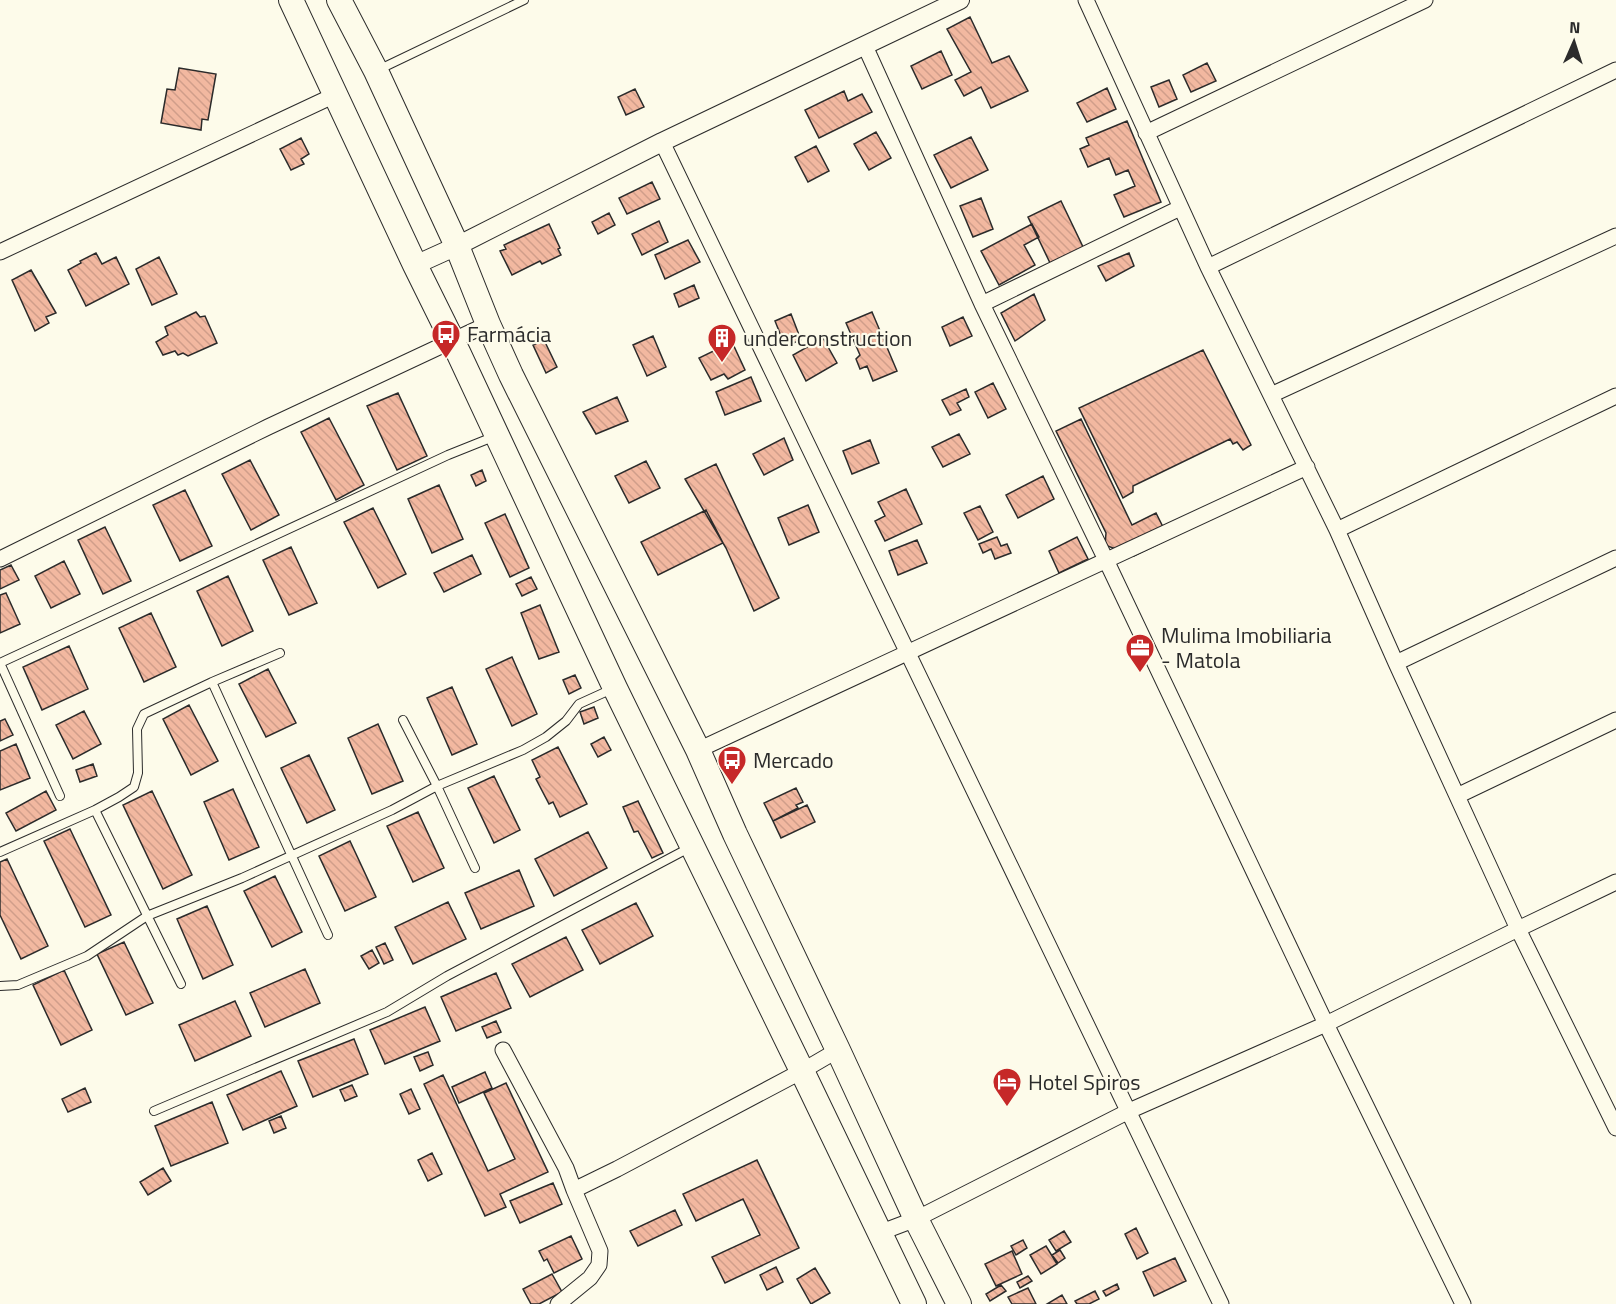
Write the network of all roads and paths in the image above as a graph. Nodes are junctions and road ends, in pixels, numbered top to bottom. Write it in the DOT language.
graph roads {
  1 [pos="291,0"];
  2 [pos="339,0"];
  3 [pos="524,0"];
  4 [pos="960,0"];
  5 [pos="1086,0"];
  6 [pos="1425,0"];
  7 [pos="865,46"];
  8 [pos="1616,70"];
  9 [pos="376,71"];
  10 [pos="335,95"];
  11 [pos="1146,133"];
  12 [pos="663,142"];
  13 [pos="1180,208"];
  14 [pos="1616,236"];
  15 [pos="457,246"];
  16 [pos="0,252"];
  17 [pos="415,265"];
  18 [pos="1208,267"];
  19 [pos="982,304"];
  20 [pos="488,324"];
  21 [pos="452,340"];
  22 [pos="1271,395"];
  23 [pos="1616,396"];
  24 [pos="497,435"];
  25 [pos="1307,467"];
  26 [pos="1337,530"];
  27 [pos="1616,558"];
  28 [pos="0,559"];
  29 [pos="1106,560"];
  30 [pos="909,652"];
  31 [pos="280,653"];
  32 [pos="0,663"];
  33 [pos="1395,663"];
  34 [pos="212,682"];
  35 [pos="615,688"];
  36 [pos="403,720"];
  37 [pos="1616,720"];
  38 [pos="698,750"];
  39 [pos="437,786"];
  40 [pos="60,795"];
  41 [pos="1457,796"];
  42 [pos="95,810"];
  43 [pos="693,846"];
  44 [pos="0,852"];
  45 [pos="292,855"];
  46 [pos="475,868"];
  47 [pos="1616,882"];
  48 [pos="147,916"];
  49 [pos="1518,929"];
  50 [pos="328,935"];
  51 [pos="181,984"];
  52 [pos="0,986"];
  53 [pos="1326,1024"];
  54 [pos="503,1050"];
  55 [pos="838,1050"];
  56 [pos="802,1071"];
  57 [pos="154,1111"];
  58 [pos="1129,1111"];
  59 [pos="1616,1128"];
  60 [pos="574,1190"];
  61 [pos="916,1218"];
  62 [pos="879,1233"];
  63 [pos="558,1304"];
  64 [pos="914,1304"];
  65 [pos="959,1304"];
  66 [pos="1221,1304"];
  67 [pos="1463,1304"];
  1 -- 10 [label="highway"];
  2 -- 9 [label="highway"];
  3 -- 9 [label="lane"];
  4 -- 7 [label="street"];
  5 -- 11 [label="street"];
  6 -- 11 [label="street"];
  7 -- 12 [label="street"];
  7 -- 19 [label="street"];
  8 -- 18 [label="street"];
  9 -- 15 [label="highway"];
  10 -- 16 [label="street"];
  10 -- 17 [label="highway"];
  11 -- 13 [label="street"];
  12 -- 15 [label="street"];
  12 -- 30 [label="street"];
  13 -- 18 [label="street"];
  13 -- 19 [label="street"];
  14 -- 22 [label="street"];
  15 -- 17 [label="street"];
  15 -- 20 [label="highway"];
  17 -- 21 [label="highway"];
  18 -- 22 [label="street"];
  19 -- 29 [label="street"];
  20 -- 21 [label="street"];
  20 -- 38 [label="highway"];
  21 -- 24 [label="highway"];
  21 -- 28 [label="street"];
  22 -- 25 [label="street"];
  23 -- 26 [label="street"];
  24 -- 32 [label="lane"];
  24 -- 35 [label="highway"];
  25 -- 26 [label="street"];
  25 -- 29 [label="street"];
  26 -- 33 [label="street"];
  27 -- 33 [label="street"];
  29 -- 30 [label="street"];
  29 -- 53 [label="street"];
  30 -- 38 [label="street"];
  30 -- 58 [label="street"];
  31 -- 34 [label="lane"];
  32 -- 40 [label="lane"];
  33 -- 41 [label="street"];
  34 -- 42 [label="lane"];
  34 -- 45 [label="lane"];
  35 -- 39 [label="lane"];
  35 -- 43 [label="highway"];
  36 -- 39 [label="lane"];
  37 -- 41 [label="street"];
  38 -- 55 [label="highway"];
  39 -- 45 [label="lane"];
  39 -- 46 [label="lane"];
  41 -- 49 [label="street"];
  42 -- 44 [label="lane"];
  42 -- 48 [label="lane"];
  43 -- 56 [label="highway"];
  43 -- 57 [label="lane"];
  45 -- 48 [label="lane"];
  45 -- 50 [label="lane"];
  47 -- 49 [label="street"];
  48 -- 51 [label="lane"];
  48 -- 52 [label="lane"];
  49 -- 53 [label="street"];
  49 -- 59 [label="street"];
  53 -- 58 [label="street"];
  53 -- 67 [label="street"];
  54 -- 60 [label="street"];
  55 -- 56 [label="street"];
  55 -- 61 [label="highway"];
  56 -- 60 [label="street"];
  56 -- 62 [label="highway"];
  58 -- 61 [label="street"];
  58 -- 66 [label="street"];
  60 -- 63 [label="street"];
  61 -- 62 [label="street"];
  61 -- 65 [label="highway"];
  62 -- 64 [label="highway"];
}
